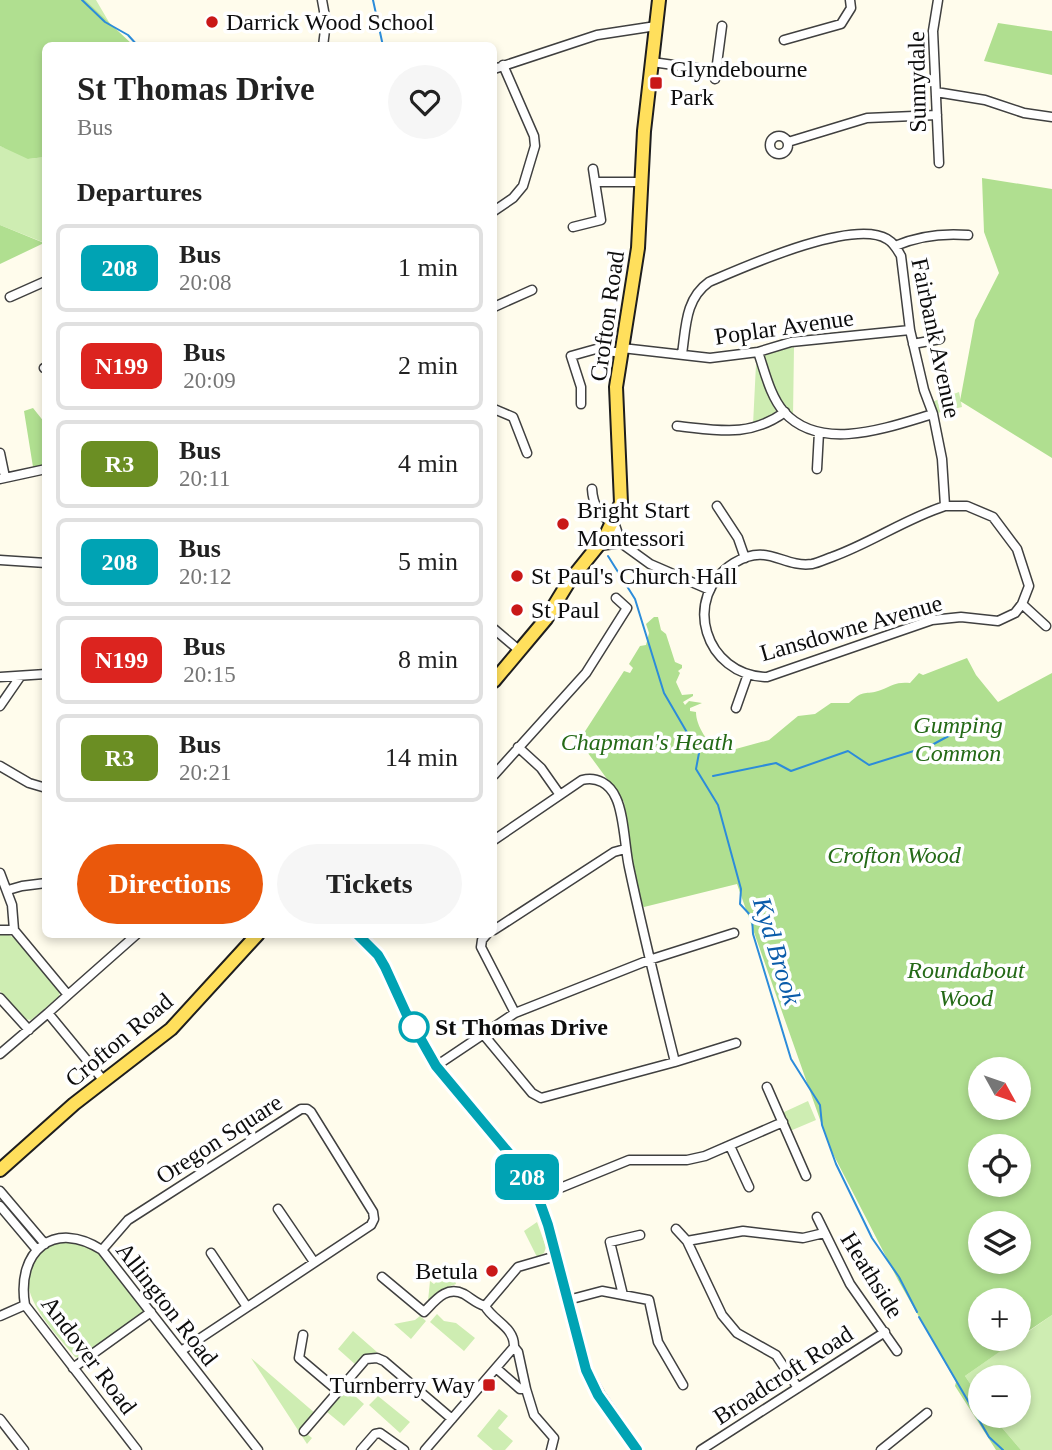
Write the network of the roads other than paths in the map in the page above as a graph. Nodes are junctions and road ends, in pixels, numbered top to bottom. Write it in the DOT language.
graph roads {
  1 [pos="323,0"];
  2 [pos="659,0"];
  3 [pos="850,0"];
  4 [pos="938,0"];
  5 [pos="656,26"];
  6 [pos="722,26"];
  7 [pos="784,40"];
  8 [pos="324,42"];
  9 [pos="652,62"];
  10 [pos="503,65"];
  11 [pos="497,68"];
  12 [pos="936,92"];
  13 [pos="937,115"];
  14 [pos="1052,117"];
  15 [pos="788,142"];
  16 [pos="939,163"];
  17 [pos="593,169"];
  18 [pos="595,182"];
  19 [pos="643,182"];
  20 [pos="497,209"];
  21 [pos="573,227"];
  22 [pos="968,235"];
  23 [pos="895,246"];
  24 [pos="42,283"];
  25 [pos="532,290"];
  26 [pos="10,297"];
  27 [pos="497,306"];
  28 [pos="910,330"];
  29 [pos="940,339"];
  30 [pos="913,344"];
  31 [pos="622,350"];
  32 [pos="758,352"];
  33 [pos="682,354"];
  34 [pos="581,404"];
  35 [pos="497,410"];
  36 [pos="785,412"];
  37 [pos="933,414"];
  38 [pos="677,426"];
  39 [pos="819,432"];
  40 [pos="0,453"];
  41 [pos="527,453"];
  42 [pos="817,469"];
  43 [pos="42,470"];
  44 [pos="3,478"];
  45 [pos="592,489"];
  46 [pos="718,506"];
  47 [pos="944,506"];
  48 [pos="613,523"];
  49 [pos="621,543"];
  50 [pos="597,547"];
  51 [pos="745,558"];
  52 [pos="0,561"];
  53 [pos="42,563"];
  54 [pos="710,590"];
  55 [pos="616,598"];
  56 [pos="1022,604"];
  57 [pos="1046,626"];
  58 [pos="497,632"];
  59 [pos="520,652"];
  60 [pos="42,674"];
  61 [pos="748,674"];
  62 [pos="0,677"];
  63 [pos="20,677"];
  64 [pos="497,678"];
  65 [pos="0,706"];
  66 [pos="736,708"];
  67 [pos="518,747"];
  68 [pos="0,766"];
  69 [pos="497,772"];
  70 [pos="42,787"];
  71 [pos="560,795"];
  72 [pos="497,838"];
  73 [pos="625,849"];
  74 [pos="0,873"];
  75 [pos="42,884"];
  76 [pos="8,890"];
  77 [pos="497,928"];
  78 [pos="0,930"];
  79 [pos="14,930"];
  80 [pos="734,933"];
  81 [pos="132,938"];
  82 [pos="254,938"];
  83 [pos="361,938"];
  84 [pos="483,938"];
  85 [pos="649,960"];
  86 [pos="68,995"];
  87 [pos="0,998"];
  88 [pos="48,1013"];
  89 [pos="515,1013"];
  90 [pos="29,1030"];
  91 [pos="483,1034"];
  92 [pos="736,1043"];
  93 [pos="0,1054"];
  94 [pos="675,1062"];
  95 [pos="436,1066"];
  96 [pos="104,1081"];
  97 [pos="767,1087"];
  98 [pos="783,1122"];
  99 [pos="730,1146"];
  100 [pos="0,1170"];
  101 [pos="806,1176"];
  102 [pos="749,1187"];
  103 [pos="0,1191"];
  104 [pos="538,1197"];
  105 [pos="0,1206"];
  106 [pos="278,1209"];
  107 [pos="817,1217"];
  108 [pos="676,1229"];
  109 [pos="824,1233"];
  110 [pos="640,1235"];
  111 [pos="687,1241"];
  112 [pos="45,1244"];
  113 [pos="37,1250"];
  114 [pos="102,1250"];
  115 [pos="211,1253"];
  116 [pos="556,1256"];
  117 [pos="314,1262"];
  118 [pos="382,1277"];
  119 [pos="623,1295"];
  120 [pos="568,1300"];
  121 [pos="25,1305"];
  122 [pos="485,1306"];
  123 [pos="247,1307"];
  124 [pos="151,1312"];
  125 [pos="0,1316"];
  126 [pos="885,1332"];
  127 [pos="303,1335"];
  128 [pos="514,1346"];
  129 [pos="181,1350"];
  130 [pos="897,1351"];
  131 [pos="74,1368"];
  132 [pos="496,1368"];
  133 [pos="683,1385"];
  134 [pos="798,1388"];
  135 [pos="526,1389"];
  136 [pos="338,1391"];
  137 [pos="928,1413"];
  138 [pos="0,1419"];
  139 [pos="452,1419"];
  140 [pos="304,1431"];
  141 [pos="24,1450"];
  142 [pos="137,1450"];
  143 [pos="258,1450"];
  144 [pos="361,1450"];
  145 [pos="404,1450"];
  146 [pos="425,1450"];
  147 [pos="551,1450"];
  148 [pos="637,1450"];
  149 [pos="701,1450"];
  150 [pos="881,1450"];
  1 -- 8 [label="street"];
  2 -- 5 [label="main road, Crofton Road"];
  3 -- 7 [label="street"];
  4 -- 12 [label="street, Sunnydale"];
  5 -- 9 [label="main road, Crofton Road"];
  5 -- 10 [label="street"];
  6 -- 9 [label="street"];
  9 -- 19 [label="main road, Crofton Road"];
  10 -- 11 [label="street"];
  10 -- 20 [label="street"];
  12 -- 13 [label="street, Sunnydale"];
  12 -- 14 [label="street"];
  13 -- 15 [label="street"];
  13 -- 16 [label="street, Sunnydale"];
  17 -- 18 [label="street"];
  18 -- 19 [label="street"];
  18 -- 21 [label="street"];
  19 -- 31 [label="main road, Crofton Road"];
  22 -- 23 [label="street"];
  23 -- 28 [label="street, Fairbank Avenue"];
  23 -- 33 [label="street, Fairbank Avenue"];
  24 -- 26 [label="street"];
  25 -- 27 [label="street"];
  28 -- 30 [label="street, Fairbank Avenue"];
  28 -- 32 [label="street, Poplar Avenue"];
  29 -- 30 [label="street"];
  30 -- 37 [label="street, Fairbank Avenue"];
  31 -- 33 [label="street, Poplar Avenue"];
  31 -- 34 [label="street, Poplar Avenue"];
  31 -- 48 [label="main road, Crofton Road"];
  32 -- 33 [label="street, Poplar Avenue"];
  32 -- 36 [label="street"];
  35 -- 41 [label="street"];
  36 -- 38 [label="street"];
  36 -- 39 [label="street"];
  37 -- 39 [label="street"];
  37 -- 47 [label="street, Fairbank Avenue"];
  39 -- 42 [label="street"];
  40 -- 44 [label="street"];
  43 -- 44 [label="street"];
  45 -- 48 [label="street"];
  46 -- 51 [label="street"];
  47 -- 51 [label="street"];
  47 -- 56 [label="street"];
  48 -- 49 [label="street"];
  48 -- 50 [label="main road, Crofton Road"];
  49 -- 50 [label="street"];
  49 -- 54 [label="street"];
  50 -- 59 [label="main road, Crofton Road"];
  51 -- 54 [label="street"];
  52 -- 53 [label="street"];
  54 -- 61 [label="street, Lansdowne Avenue"];
  55 -- 67 [label="street"];
  56 -- 57 [label="street"];
  56 -- 61 [label="street, Lansdowne Avenue"];
  58 -- 59 [label="street"];
  59 -- 64 [label="main road, Crofton Road"];
  60 -- 63 [label="street"];
  61 -- 66 [label="street"];
  62 -- 63 [label="street"];
  63 -- 65 [label="street"];
  67 -- 69 [label="street"];
  67 -- 71 [label="street"];
  68 -- 70 [label="street"];
  71 -- 72 [label="street"];
  71 -- 73 [label="street"];
  73 -- 77 [label="street"];
  73 -- 85 [label="street"];
  74 -- 76 [label="street"];
  75 -- 76 [label="street"];
  76 -- 79 [label="street"];
  78 -- 79 [label="street"];
  79 -- 86 [label="street"];
  80 -- 85 [label="street"];
  81 -- 86 [label="street"];
  82 -- 96 [label="main road, Crofton Road"];
  83 -- 95 [label="street"];
  84 -- 89 [label="street"];
  85 -- 89 [label="street"];
  85 -- 94 [label="street"];
  86 -- 88 [label="street"];
  87 -- 90 [label="street"];
  88 -- 90 [label="street"];
  88 -- 96 [label="street"];
  89 -- 91 [label="street"];
  90 -- 93 [label="street"];
  91 -- 94 [label="street"];
  91 -- 95 [label="street"];
  92 -- 94 [label="street"];
  95 -- 104 [label="street"];
  96 -- 100 [label="main road, Crofton Road"];
  97 -- 98 [label="street"];
  98 -- 99 [label="street"];
  98 -- 101 [label="street"];
  99 -- 102 [label="street"];
  99 -- 104 [label="street"];
  103 -- 112 [label="street"];
  104 -- 116 [label="street"];
  105 -- 113 [label="street"];
  106 -- 117 [label="street"];
  107 -- 109 [label="street, Heathside"];
  108 -- 111 [label="street"];
  109 -- 111 [label="street"];
  109 -- 126 [label="street, Heathside"];
  110 -- 119 [label="street"];
  111 -- 134 [label="street"];
  112 -- 113 [label="street, Andover Road"];
  112 -- 114 [label="street, Allington Road"];
  113 -- 121 [label="street, Andover Road"];
  114 -- 117 [label="street, Oregon Square"];
  114 -- 124 [label="street, Allington Road"];
  115 -- 123 [label="street"];
  116 -- 120 [label="street"];
  116 -- 122 [label="street"];
  117 -- 123 [label="street, Oregon Square"];
  118 -- 122 [label="street"];
  119 -- 120 [label="street"];
  119 -- 133 [label="street"];
  120 -- 148 [label="street"];
  121 -- 125 [label="street"];
  121 -- 131 [label="street, Andover Road"];
  122 -- 128 [label="street"];
  123 -- 129 [label="street, Oregon Square"];
  124 -- 129 [label="street, Allington Road"];
  124 -- 131 [label="street"];
  126 -- 130 [label="street, Heathside"];
  126 -- 134 [label="street, Broadcroft Road"];
  127 -- 136 [label="street"];
  128 -- 132 [label="street"];
  128 -- 135 [label="street"];
  129 -- 143 [label="street, Allington Road"];
  131 -- 142 [label="street, Andover Road"];
  132 -- 135 [label="street"];
  132 -- 139 [label="street"];
  134 -- 149 [label="street, Broadcroft Road"];
  135 -- 147 [label="street"];
  136 -- 139 [label="street"];
  136 -- 140 [label="street"];
  137 -- 150 [label="street"];
  138 -- 141 [label="street"];
  139 -- 146 [label="street"];
  144 -- 145 [label="street"];
}
